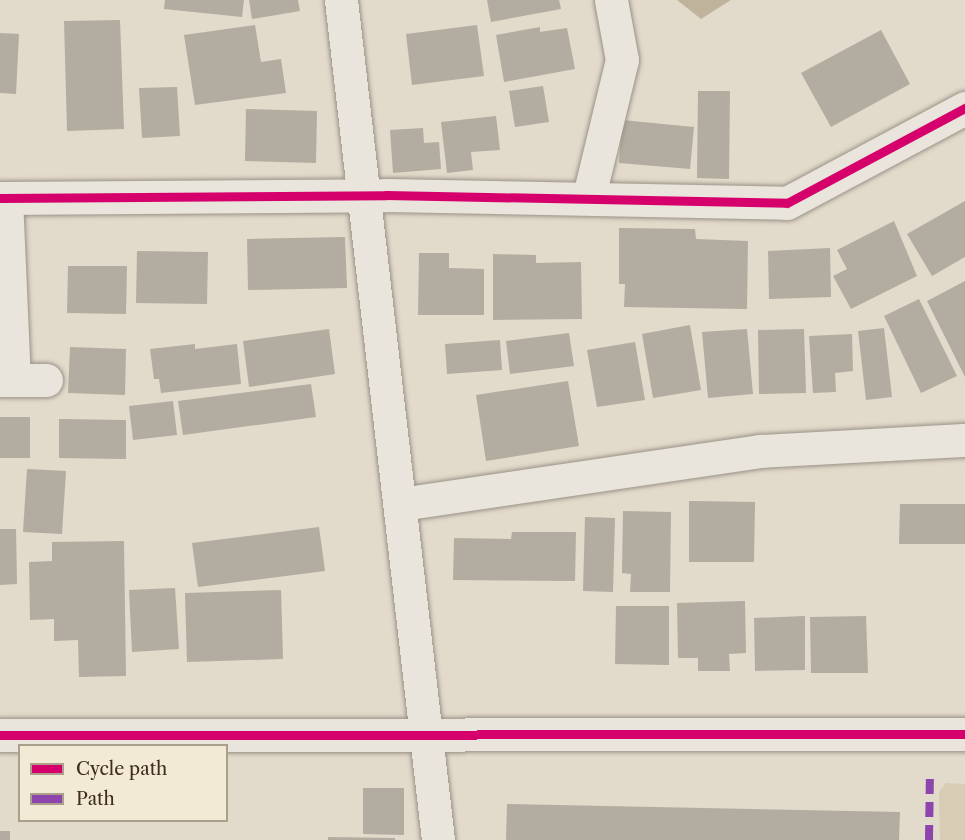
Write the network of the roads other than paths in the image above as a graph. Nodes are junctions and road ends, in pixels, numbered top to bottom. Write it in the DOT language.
graph roads {
  1 [pos="341,0"];
  2 [pos="611,0"];
  3 [pos="965,108"];
  4 [pos="365,195"];
  5 [pos="589,196"];
  6 [pos="3,198"];
  7 [pos="7,380"];
  8 [pos="46,380"];
  9 [pos="965,440"];
  10 [pos="400,504"];
  11 [pos="965,734"];
  12 [pos="0,735"];
  13 [pos="424,737"];
  14 [pos="438,840"];
  1 -- 4 [label="street"];
  2 -- 5 [label="street"];
  3 -- 5 [label="street"];
  4 -- 5 [label="street"];
  4 -- 6 [label="street"];
  4 -- 10 [label="street"];
  6 -- 7 [label="street"];
  7 -- 8 [label="street"];
  9 -- 10 [label="street"];
  10 -- 13 [label="street"];
  11 -- 13 [label="street"];
  12 -- 13 [label="street"];
  13 -- 14 [label="street"];
}
